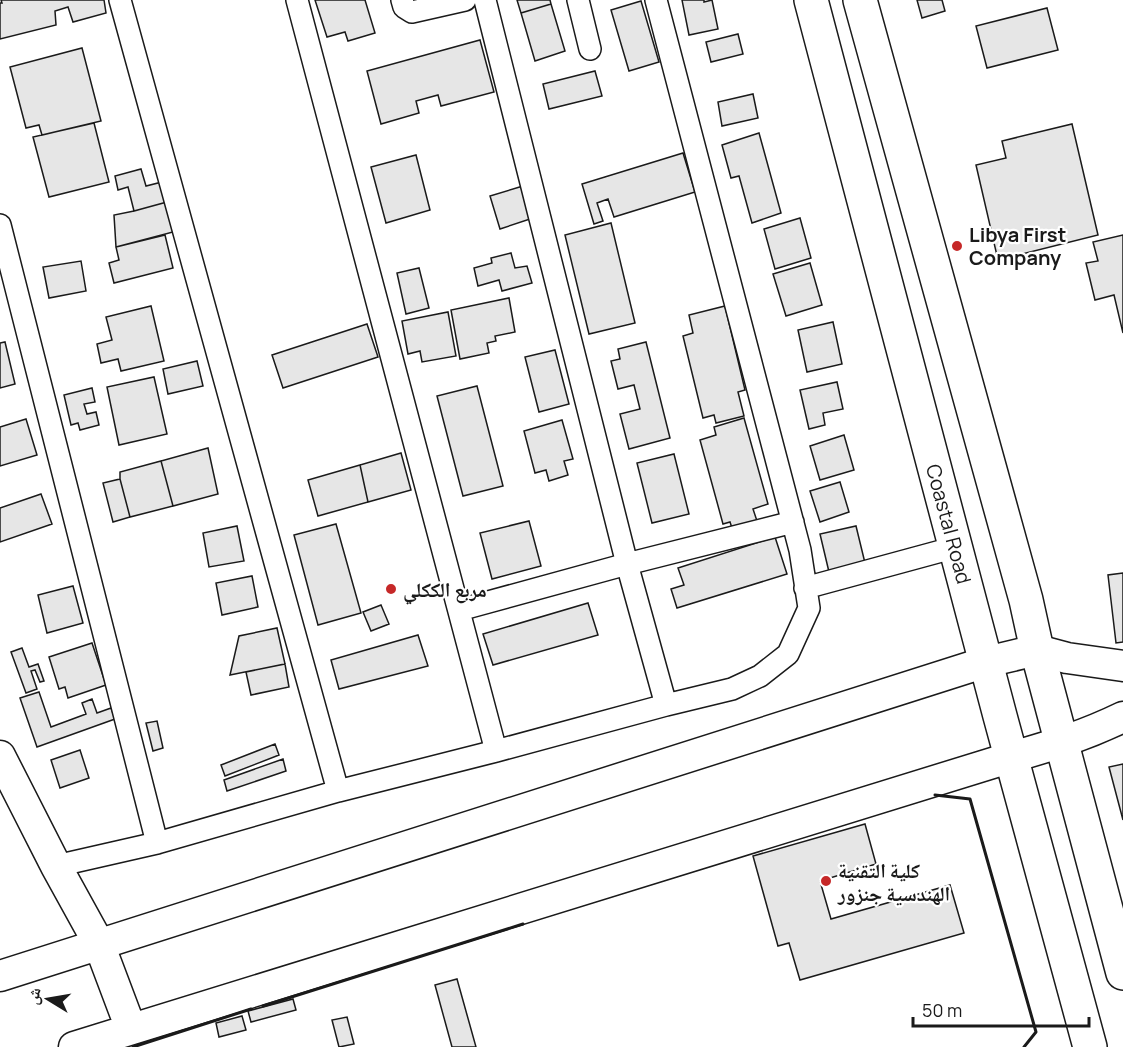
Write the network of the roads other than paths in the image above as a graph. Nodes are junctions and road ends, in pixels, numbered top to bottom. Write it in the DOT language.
graph roads {
  1 [pos="120,0"];
  2 [pos="297,0"];
  3 [pos="402,0"];
  4 [pos="465,0"];
  5 [pos="485,0"];
  6 [pos="578,0"];
  7 [pos="656,0"];
  8 [pos="811,0"];
  9 [pos="860,0"];
  10 [pos="590,49"];
  11 [pos="0,225"];
  12 [pos="792,522"];
  13 [pos="956,547"];
  14 [pos="627,564"];
  15 [pos="805,588"];
  16 [pos="459,610"];
  17 [pos="1037,650"];
  18 [pos="986,662"];
  19 [pos="1123,666"];
  20 [pos="666,705"];
  21 [pos="1123,717"];
  22 [pos="1062,743"];
  23 [pos="496,751"];
  24 [pos="0,756"];
  25 [pos="1012,757"];
  26 [pos="338,791"];
  27 [pos="158,843"];
  28 [pos="56,866"];
  29 [pos="99,944"];
  30 [pos="1123,974"];
  31 [pos="0,976"];
  32 [pos="131,1029"];
  33 [pos="74,1047"];
  34 [pos="1090,1047"];
  1 -- 26 [label="street"];
  2 -- 16 [label="street"];
  3 -- 4 [label="street"];
  5 -- 14 [label="street"];
  6 -- 10 [label="street"];
  7 -- 12 [label="street"];
  8 -- 13 [label="highway, Coastal Road"];
  9 -- 17 [label="highway"];
  11 -- 27 [label="street"];
  12 -- 14 [label="street"];
  12 -- 15 [label="street"];
  13 -- 15 [label="street"];
  13 -- 18 [label="highway, Coastal Road"];
  14 -- 16 [label="street"];
  14 -- 20 [label="street"];
  15 -- 20 [label="street"];
  16 -- 23 [label="street"];
  17 -- 18 [label="street"];
  17 -- 19 [label="street"];
  17 -- 22 [label="highway"];
  18 -- 25 [label="highway, Coastal Road"];
  18 -- 29 [label="street"];
  20 -- 23 [label="street"];
  21 -- 22 [label="street"];
  22 -- 25 [label="street"];
  22 -- 30 [label="highway"];
  23 -- 26 [label="street"];
  24 -- 28 [label="street"];
  25 -- 32 [label="street"];
  25 -- 34 [label="highway, Coastal Road"];
  26 -- 27 [label="street"];
  27 -- 28 [label="street"];
  28 -- 29 [label="street"];
  29 -- 31 [label="street"];
  29 -- 32 [label="street"];
  32 -- 33 [label="street"];
}
